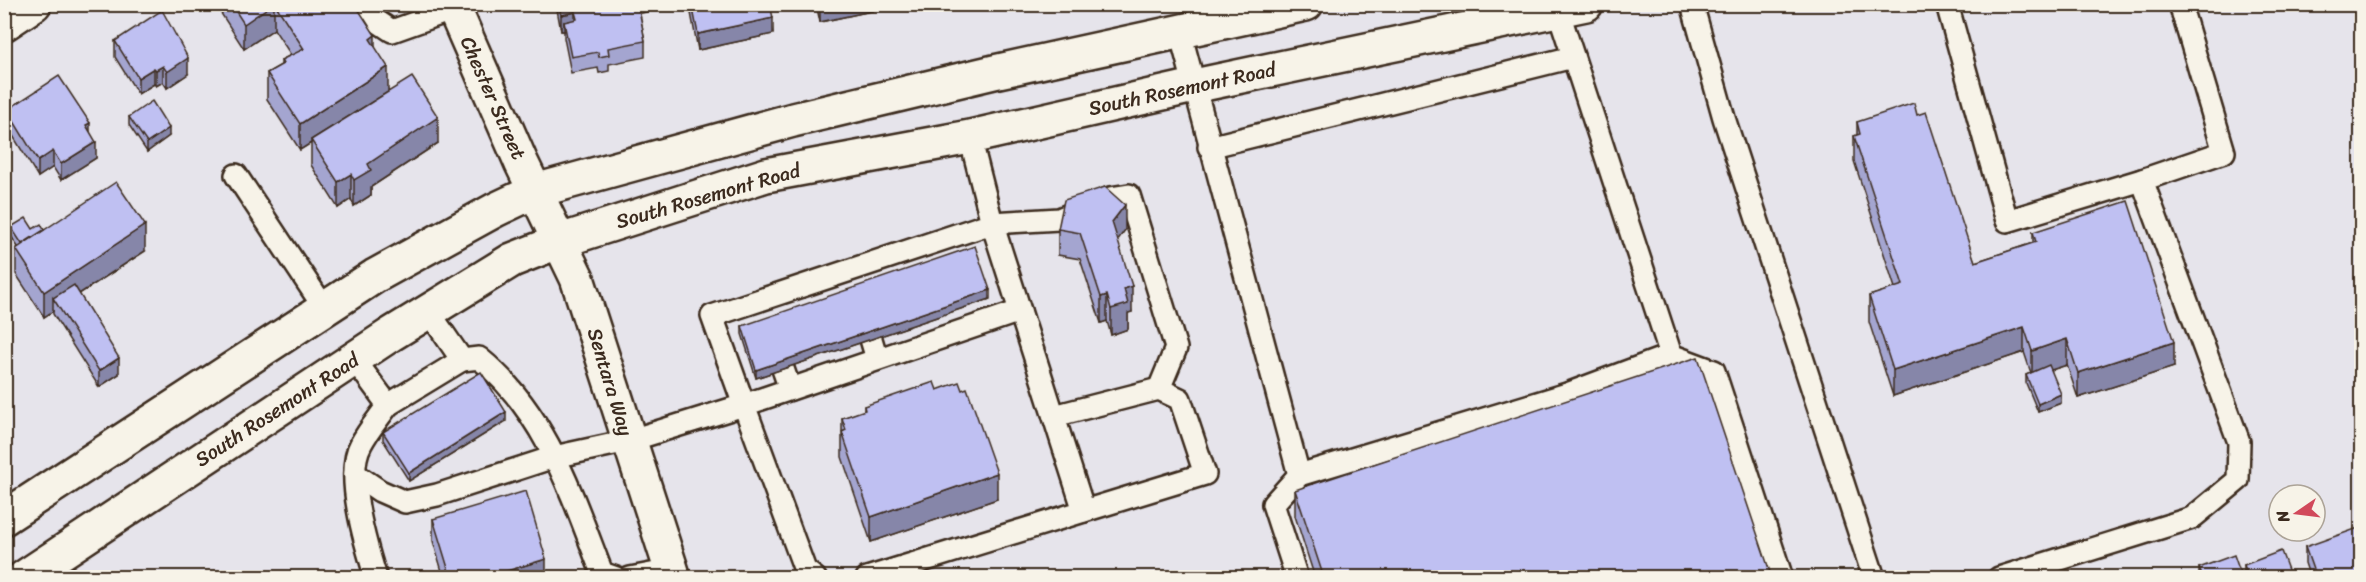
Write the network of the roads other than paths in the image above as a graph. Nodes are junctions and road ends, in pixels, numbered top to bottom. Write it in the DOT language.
graph roads {
  1 [pos="34,4"];
  2 [pos="369,4"];
  3 [pos="1306,4"];
  4 [pos="1692,4"];
  5 [pos="1947,4"];
  6 [pos="2180,4"];
  7 [pos="453,7"];
  8 [pos="1572,7"];
  9 [pos="4,24"];
  10 [pos="1180,32"];
  11 [pos="1573,57"];
  12 [pos="1194,86"];
  13 [pos="970,137"];
  14 [pos="1209,147"];
  15 [pos="236,175"];
  16 [pos="2142,180"];
  17 [pos="535,191"];
  18 [pos="992,223"];
  19 [pos="560,241"];
  20 [pos="325,309"];
  21 [pos="1020,311"];
  22 [pos="429,312"];
  23 [pos="1671,355"];
  24 [pos="354,359"];
  25 [pos="462,360"];
  26 [pos="1159,389"];
  27 [pos="388,405"];
  28 [pos="744,405"];
  29 [pos="1053,417"];
  30 [pos="628,441"];
  31 [pos="554,457"];
  32 [pos="355,474"];
  33 [pos="1299,475"];
  34 [pos="1083,511"];
  35 [pos="4,518"];
  36 [pos="673,574"];
  37 [pos="605,576"];
  38 [pos="23,578"];
  39 [pos="376,578"];
  40 [pos="630,578"];
  41 [pos="815,578"];
  42 [pos="867,578"];
  43 [pos="1297,578"];
  44 [pos="1782,578"];
  45 [pos="1874,578"];
  46 [pos="1999,578"];
  1 -- 9 [label="main road"];
  2 -- 7 [label="lane"];
  3 -- 10 [label="main road"];
  4 -- 45 [label="lane"];
  5 -- 16 [label="lane"];
  6 -- 16 [label="lane"];
  7 -- 17 [label="main road, Chester Street"];
  8 -- 11 [label="lane"];
  8 -- 12 [label="main road, South Rosemont Road"];
  10 -- 12 [label="lane"];
  10 -- 17 [label="main road"];
  11 -- 14 [label="lane"];
  11 -- 23 [label="lane"];
  12 -- 13 [label="main road, South Rosemont Road"];
  12 -- 14 [label="lane"];
  13 -- 18 [label="lane"];
  13 -- 19 [label="main road, South Rosemont Road"];
  14 -- 33 [label="lane"];
  15 -- 20 [label="lane"];
  16 -- 46 [label="lane"];
  17 -- 19 [label="main road, Sentara Way"];
  17 -- 20 [label="main road"];
  18 -- 21 [label="lane"];
  18 -- 26 [label="lane"];
  18 -- 28 [label="lane"];
  19 -- 22 [label="main road, South Rosemont Road"];
  19 -- 30 [label="main road, Sentara Way"];
  20 -- 35 [label="main road"];
  21 -- 28 [label="lane"];
  21 -- 29 [label="lane"];
  22 -- 24 [label="main road, South Rosemont Road"];
  22 -- 25 [label="lane"];
  23 -- 33 [label="lane"];
  23 -- 44 [label="lane"];
  24 -- 27 [label="lane"];
  24 -- 38 [label="main road, South Rosemont Road"];
  25 -- 27 [label="lane"];
  25 -- 31 [label="lane"];
  26 -- 29 [label="lane"];
  26 -- 34 [label="lane"];
  27 -- 32 [label="lane"];
  28 -- 30 [label="lane"];
  28 -- 41 [label="lane"];
  29 -- 34 [label="lane"];
  30 -- 31 [label="lane"];
  30 -- 36 [label="main road, Sentara Way"];
  31 -- 32 [label="lane"];
  31 -- 37 [label="lane"];
  32 -- 39 [label="lane"];
  33 -- 43 [label="lane"];
  34 -- 42 [label="lane"];
  36 -- 40 [label="lane"];
}
